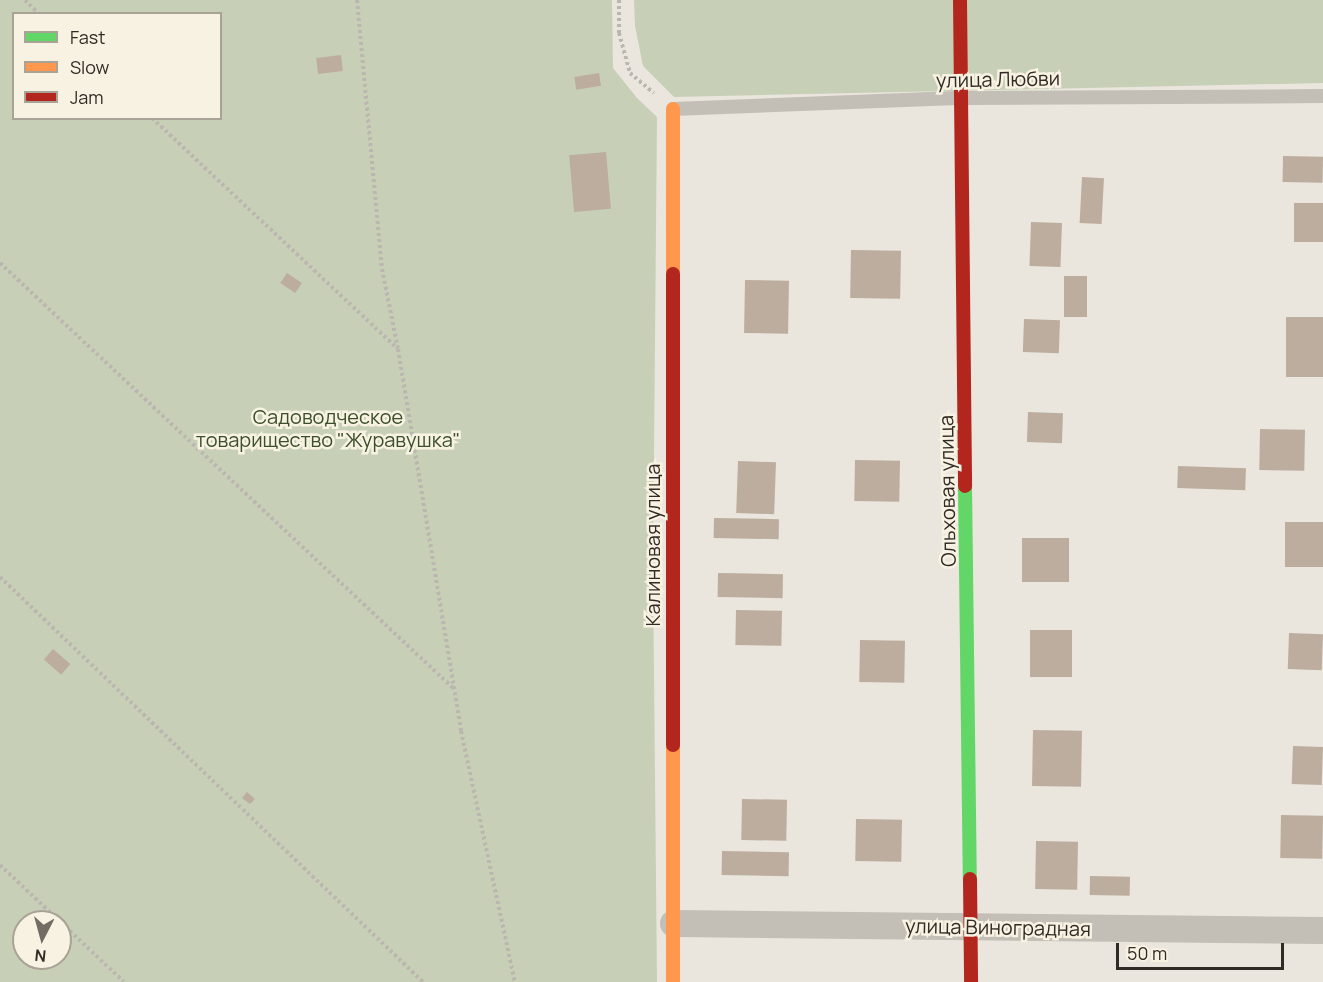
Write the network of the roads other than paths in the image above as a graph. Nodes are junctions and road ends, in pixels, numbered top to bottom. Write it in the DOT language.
graph roads {
  1 [pos="960,0"];
  2 [pos="1323,96"];
  3 [pos="963,98"];
  4 [pos="673,109"];
  5 [pos="673,923"];
  6 [pos="970,926"];
  7 [pos="1323,930"];
  8 [pos="673,982"];
  9 [pos="971,982"];
  1 -- 3 [label="street, Ольховая улица"];
  2 -- 3 [label="lane, улица Любви"];
  3 -- 4 [label="lane, улица Любви"];
  3 -- 6 [label="street, Ольховая улица"];
  4 -- 5 [label="street, Калиновая улица"];
  5 -- 6 [label="street, улица Виноградная"];
  5 -- 8 [label="street, Калиновая улица"];
  6 -- 7 [label="street, улица Виноградная"];
  6 -- 9 [label="street, Ольховая улица"];
}
